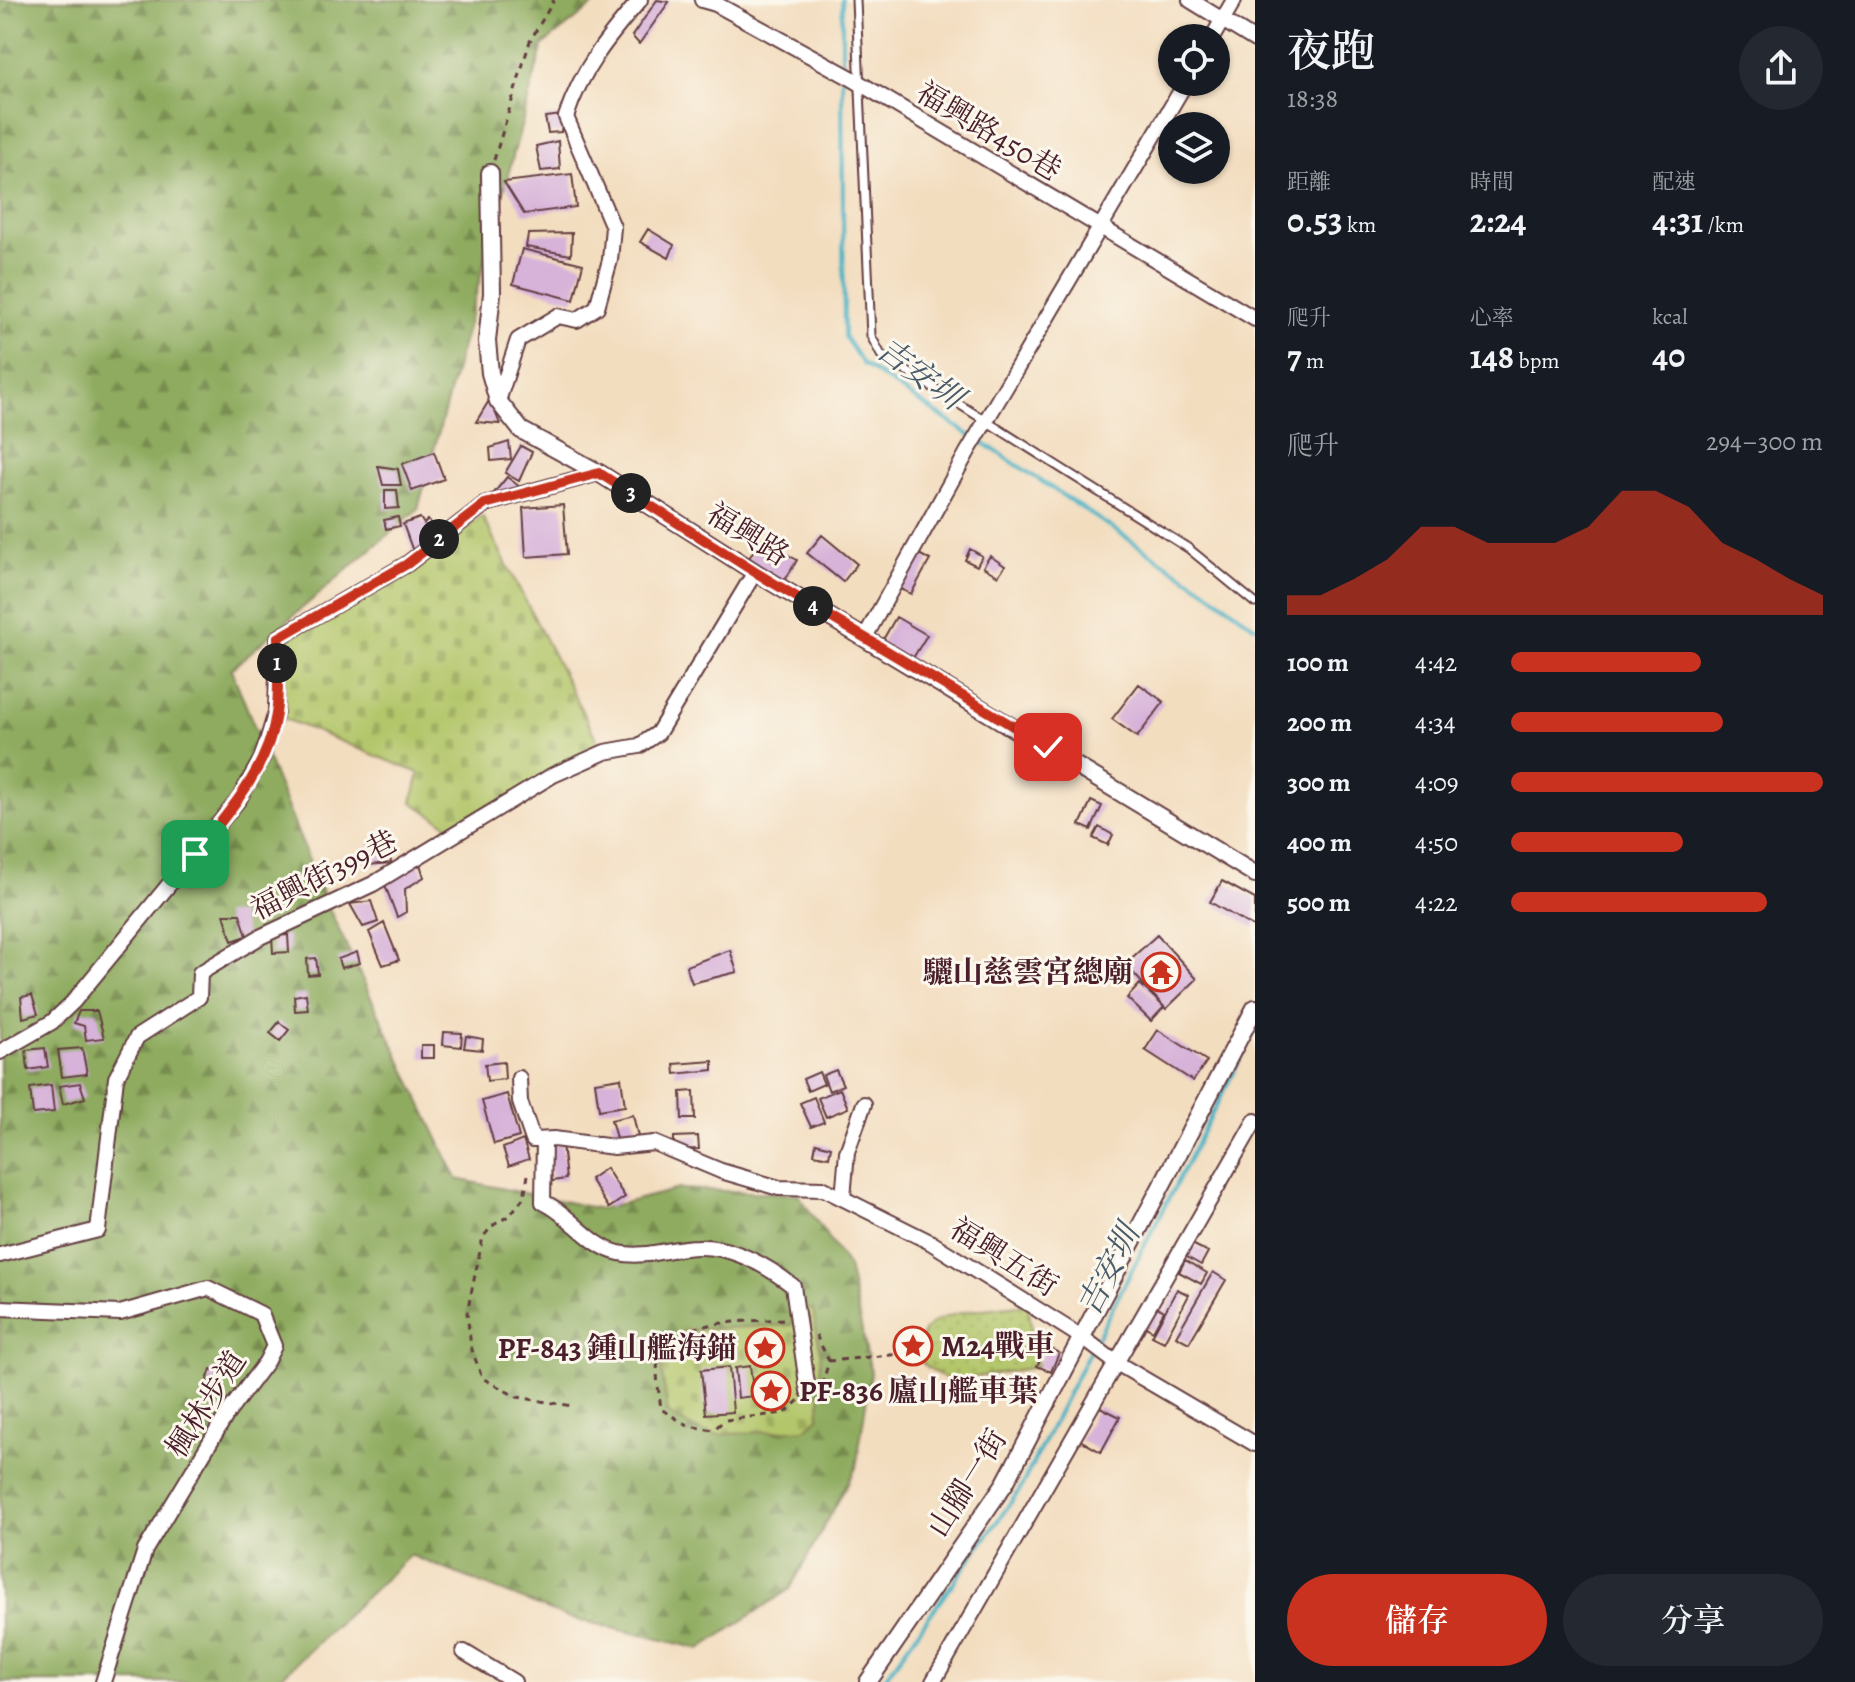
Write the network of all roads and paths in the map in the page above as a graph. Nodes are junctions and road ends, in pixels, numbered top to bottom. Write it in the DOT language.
graph roads {
  1 [pos="554,0"];
  2 [pos="640,0"];
  3 [pos="702,0"];
  4 [pos="856,0"];
  5 [pos="1190,0"];
  6 [pos="1234,0"];
  7 [pos="1223,21"];
  8 [pos="1221,24"];
  9 [pos="1255,40"];
  10 [pos="856,81"];
  11 [pos="1178,96"];
  12 [pos="490,173"];
  13 [pos="1100,228"];
  14 [pos="1255,319"];
  15 [pos="498,401"];
  16 [pos="985,426"];
  17 [pos="599,473"];
  18 [pos="755,572"];
  19 [pos="1255,603"];
  20 [pos="865,637"];
  21 [pos="1255,874"];
  22 [pos="1255,1008"];
  23 [pos="0,1052"];
  24 [pos="519,1078"];
  25 [pos="864,1104"];
  26 [pos="1255,1121"];
  27 [pos="544,1140"];
  28 [pos="544,1163"];
  29 [pos="843,1198"];
  30 [pos="0,1255"];
  31 [pos="0,1308"];
  32 [pos="797,1318"];
  33 [pos="816,1335"];
  34 [pos="1083,1338"];
  35 [pos="921,1352"];
  36 [pos="829,1361"];
  37 [pos="1115,1362"];
  38 [pos="815,1388"];
  39 [pos="572,1406"];
  40 [pos="1255,1444"];
  41 [pos="464,1652"];
  42 [pos="103,1682"];
  43 [pos="514,1682"];
  44 [pos="868,1682"];
  45 [pos="933,1682"];
  1 -- 12 [label="path"];
  2 -- 15 [label="street"];
  3 -- 10 [label="street, 福興路450巷"];
  4 -- 10 [label="lane"];
  5 -- 7 [label="street"];
  6 -- 7 [label="street"];
  7 -- 8 [label="street"];
  7 -- 9 [label="street"];
  10 -- 13 [label="street, 福興路450巷"];
  10 -- 16 [label="lane"];
  11 -- 13 [label="street"];
  12 -- 15 [label="street, 福興路"];
  13 -- 14 [label="street, 福興路450巷"];
  13 -- 16 [label="street"];
  15 -- 17 [label="street, 福興路"];
  16 -- 19 [label="lane"];
  16 -- 20 [label="street"];
  17 -- 18 [label="street, 福興路"];
  17 -- 23 [label="street"];
  18 -- 20 [label="street, 福興路"];
  18 -- 30 [label="street, 福興街399巷"];
  20 -- 21 [label="street, 福興路"];
  22 -- 34 [label="street, 山腳一街"];
  24 -- 27 [label="street"];
  25 -- 29 [label="street"];
  26 -- 37 [label="street"];
  27 -- 28 [label="street"];
  27 -- 29 [label="street, 福興五街"];
  28 -- 32 [label="street"];
  28 -- 39 [label="path"];
  29 -- 34 [label="street, 福興五街"];
  31 -- 42 [label="street, 楓林步道"];
  32 -- 38 [label="street"];
  32 -- 38 [label="path"];
  33 -- 36 [label="path"];
  34 -- 37 [label="street, 福興五街"];
  34 -- 44 [label="street, 山腳一街"];
  35 -- 36 [label="path"];
  36 -- 38 [label="path"];
  37 -- 40 [label="street, 福興五街"];
  37 -- 45 [label="street"];
  41 -- 43 [label="street"];
}
